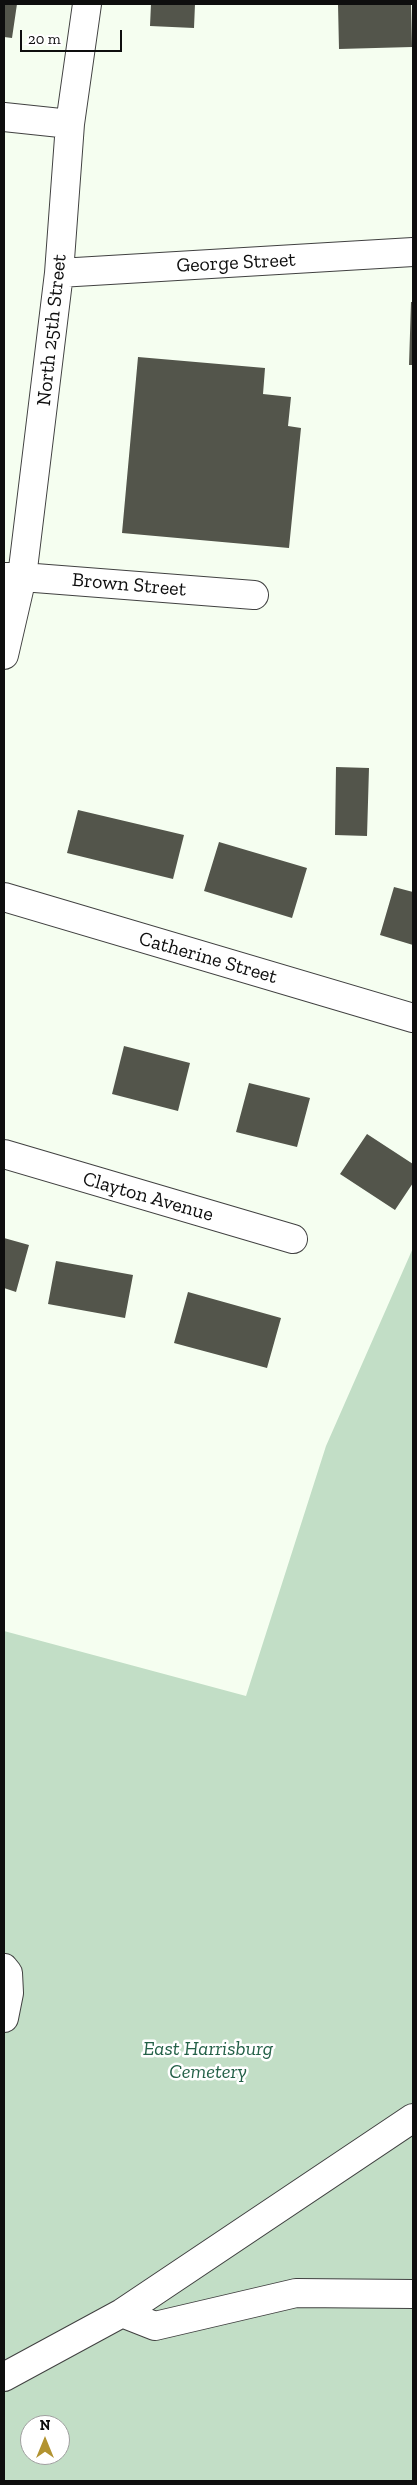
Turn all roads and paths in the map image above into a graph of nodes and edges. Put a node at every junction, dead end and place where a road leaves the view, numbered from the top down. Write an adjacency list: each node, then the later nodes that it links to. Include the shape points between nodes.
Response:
1 (86, 4): 3 (street, North 25th Street)
2 (4, 117): 3 (street)
3 (70, 124): 5 (street, North 25th Street)
4 (413, 252): 5 (street, George Street)
5 (59, 273): 6 (street, North 25th Street)
6 (13, 577): 7 (street, Brown Street); 8 (street, North 25th Street)
7 (254, 596)
8 (4, 655)
9 (4, 897): 10 (street, Catherine Street)
10 (413, 1018)
11 (4, 1154): 12 (street, Clayton Avenue)
12 (293, 1239)
13 (4, 1968): 14 (street, via 8,1973)
14 (4, 2018)
15 (413, 2118): 17 (street)
16 (413, 2294): 17 (street, via 296,2293 156,2326)
17 (122, 2313): 18 (street)
18 (4, 2377)

